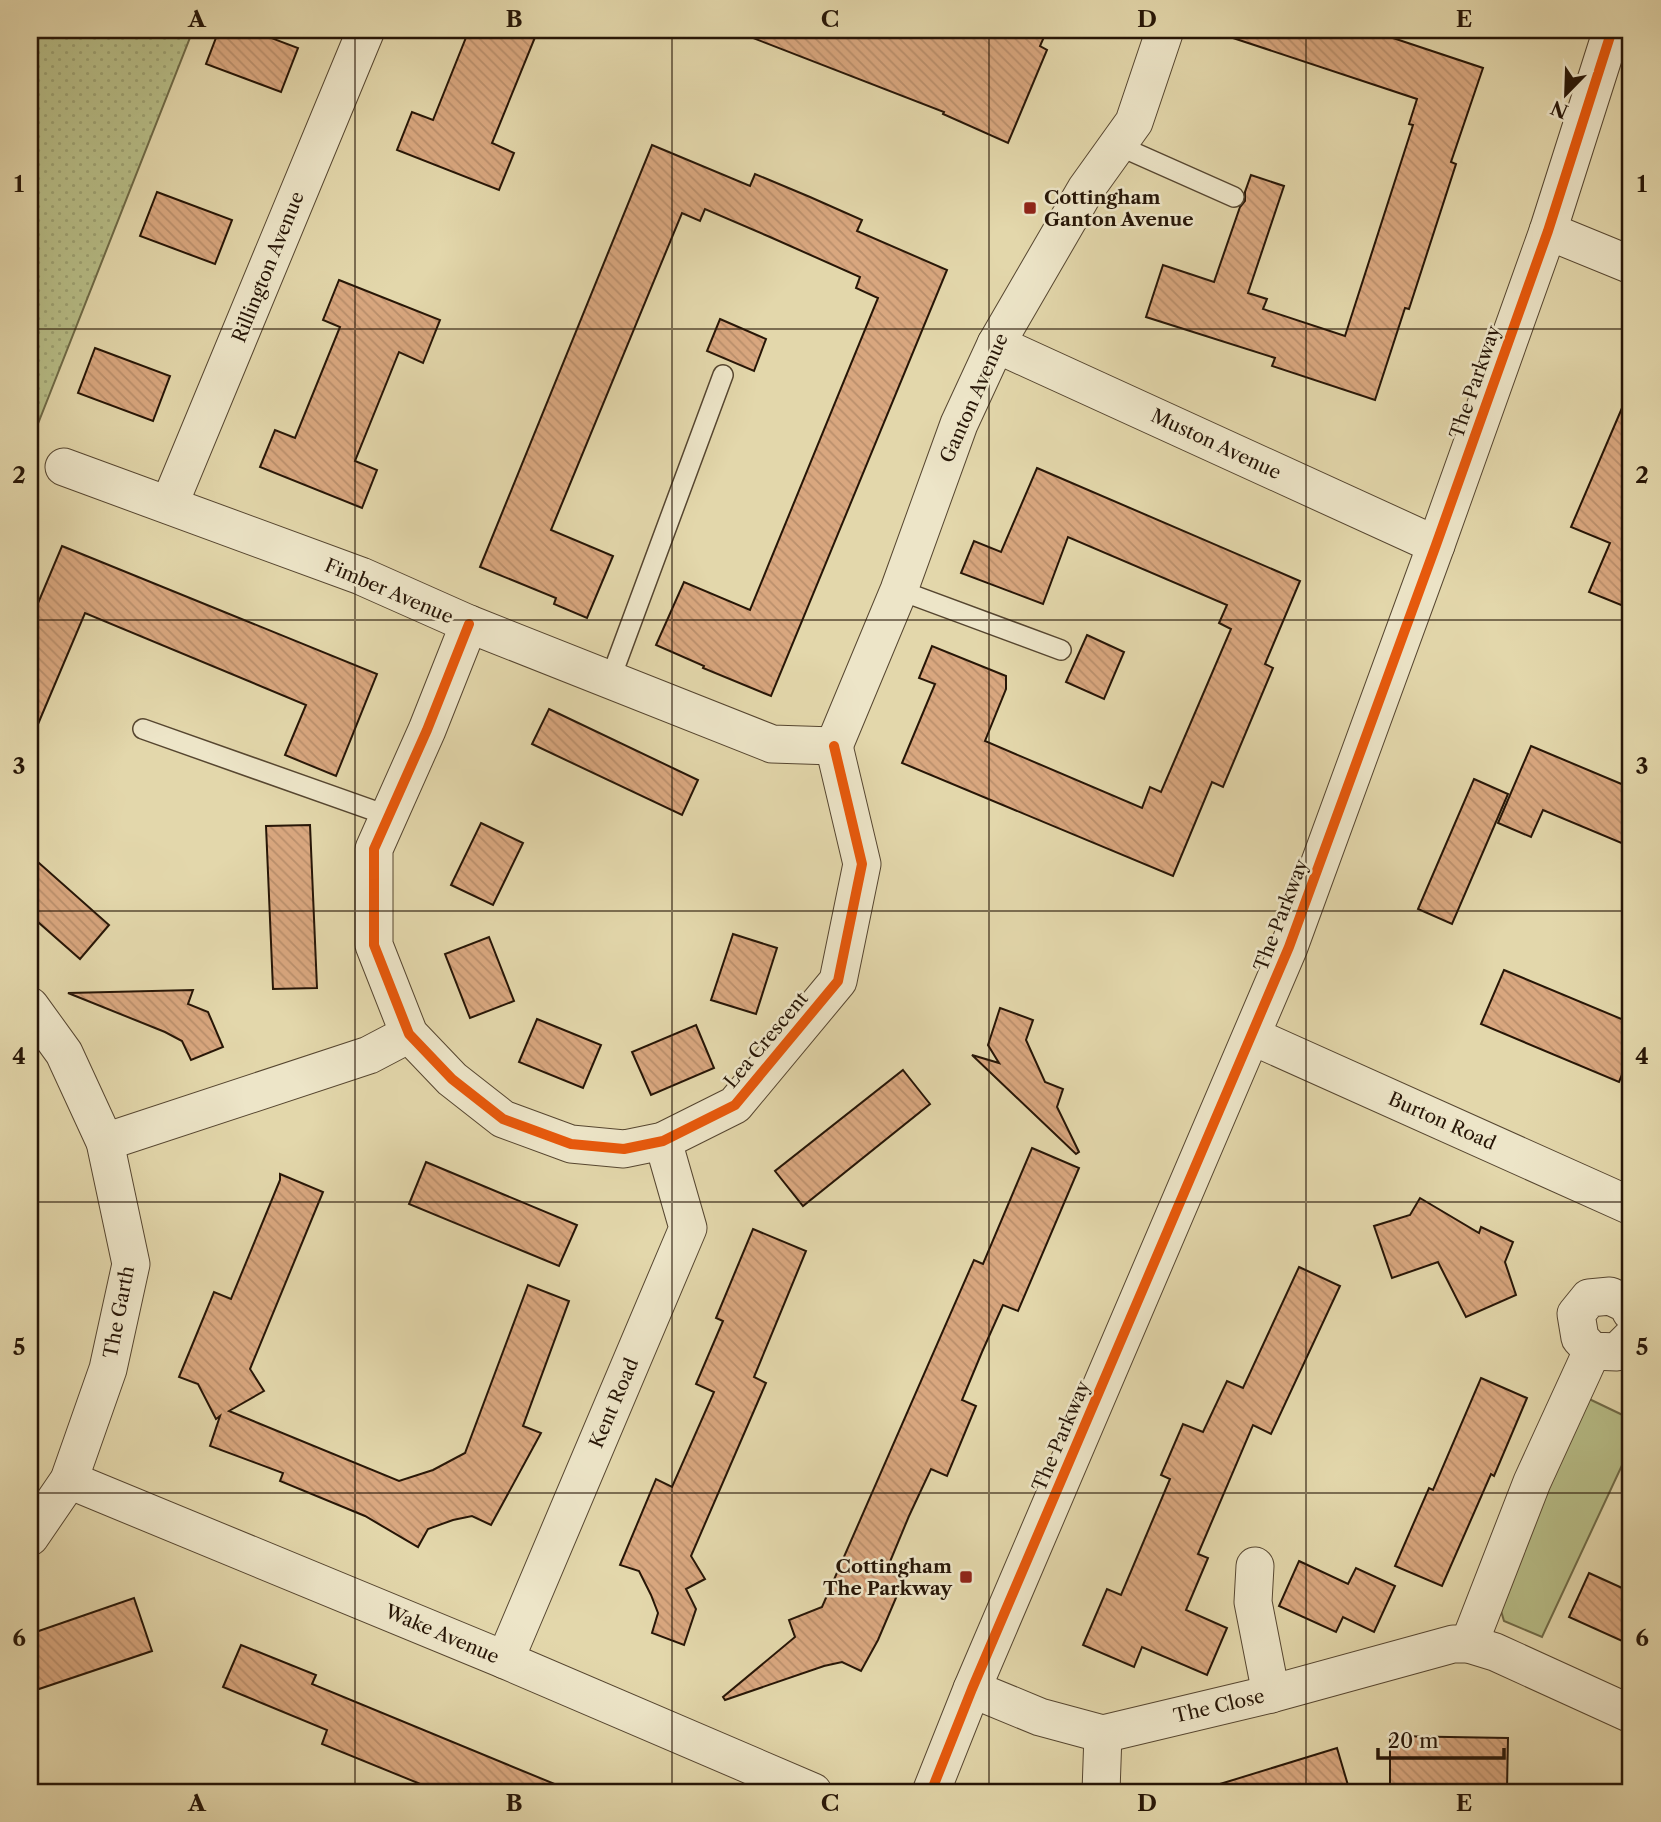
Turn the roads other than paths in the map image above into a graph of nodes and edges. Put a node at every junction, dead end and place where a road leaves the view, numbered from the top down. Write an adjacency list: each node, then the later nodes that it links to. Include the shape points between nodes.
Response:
1 (366, 30): 11 (street, Rillington Avenue)
2 (1612, 30): 6 (street, The Parkway)
3 (1159, 32): 4 (street, Ganton Avenue, via 1134,122)
4 (1117, 145): 5 (lane); 8 (street, Ganton Avenue, via 1086,189)
5 (1234, 197)
6 (1548, 231): 7 (street); 12 (street, The Parkway)
7 (1631, 265)
8 (996, 344): 12 (street, Muston Avenue); 13 (street, Ganton Avenue, via 959,425)
9 (723, 375): 16 (lane)
10 (64, 467): 11 (street, Fimber Avenue)
11 (169, 505): 14 (street, Fimber Avenue, via 361,576)
12 (1436, 545): 22 (street, The Parkway)
13 (898, 590): 15 (lane); 18 (street, Ganton Avenue)
14 (469, 624): 16 (street, Fimber Avenue); 19 (street, Lea Crescent)
15 (1061, 650)
16 (610, 680): 18 (street, Fimber Avenue, via 772,744)
17 (143, 729): 19 (lane)
18 (834, 746): 23 (street, Lea Crescent, via 862,864 838,981 735,1105)
19 (389, 816): 21 (street, Lea Crescent, via 374,849 374,945)
20 (30, 1006): 24 (street, The Garth, via 64,1053)
21 (409, 1034): 23 (street, Lea Crescent, via 452,1079 503,1119 570,1144 624,1149); 24 (street, via 369,1055)
22 (1252, 1036): 25 (street, Burton Road); 34 (street, The Parkway)
23 (663, 1141): 33 (street, Kent Road, via 688,1228)
24 (105, 1142): 29 (street, The Garth, via 131,1264 108,1369)
25 (1631, 1206)
26 (1631, 1312): 28 (street, via 1627,1304 1610,1296 1589,1298 1576,1314 1580,1338)
27 (1631, 1338): 28 (street, via 1617,1352)
28 (1592, 1351): 32 (street, via 1532,1482)
29 (69, 1480): 30 (street, The Garth); 33 (street, Wake Avenue)
30 (30, 1538)
31 (1255, 1566): 35 (street, via 1253,1602)
32 (1469, 1644): 35 (street, The Close, via 1453,1644); 36 (street, The Close)
33 (505, 1660): 38 (street, Wake Avenue)
34 (972, 1689): 37 (street, The Close, via 1040,1717); 39 (street, The Parkway)
35 (1271, 1694): 37 (street, The Close)
36 (1631, 1714)
37 (1103, 1734): 40 (street)
38 (813, 1792)
39 (931, 1792)
40 (1101, 1792)

